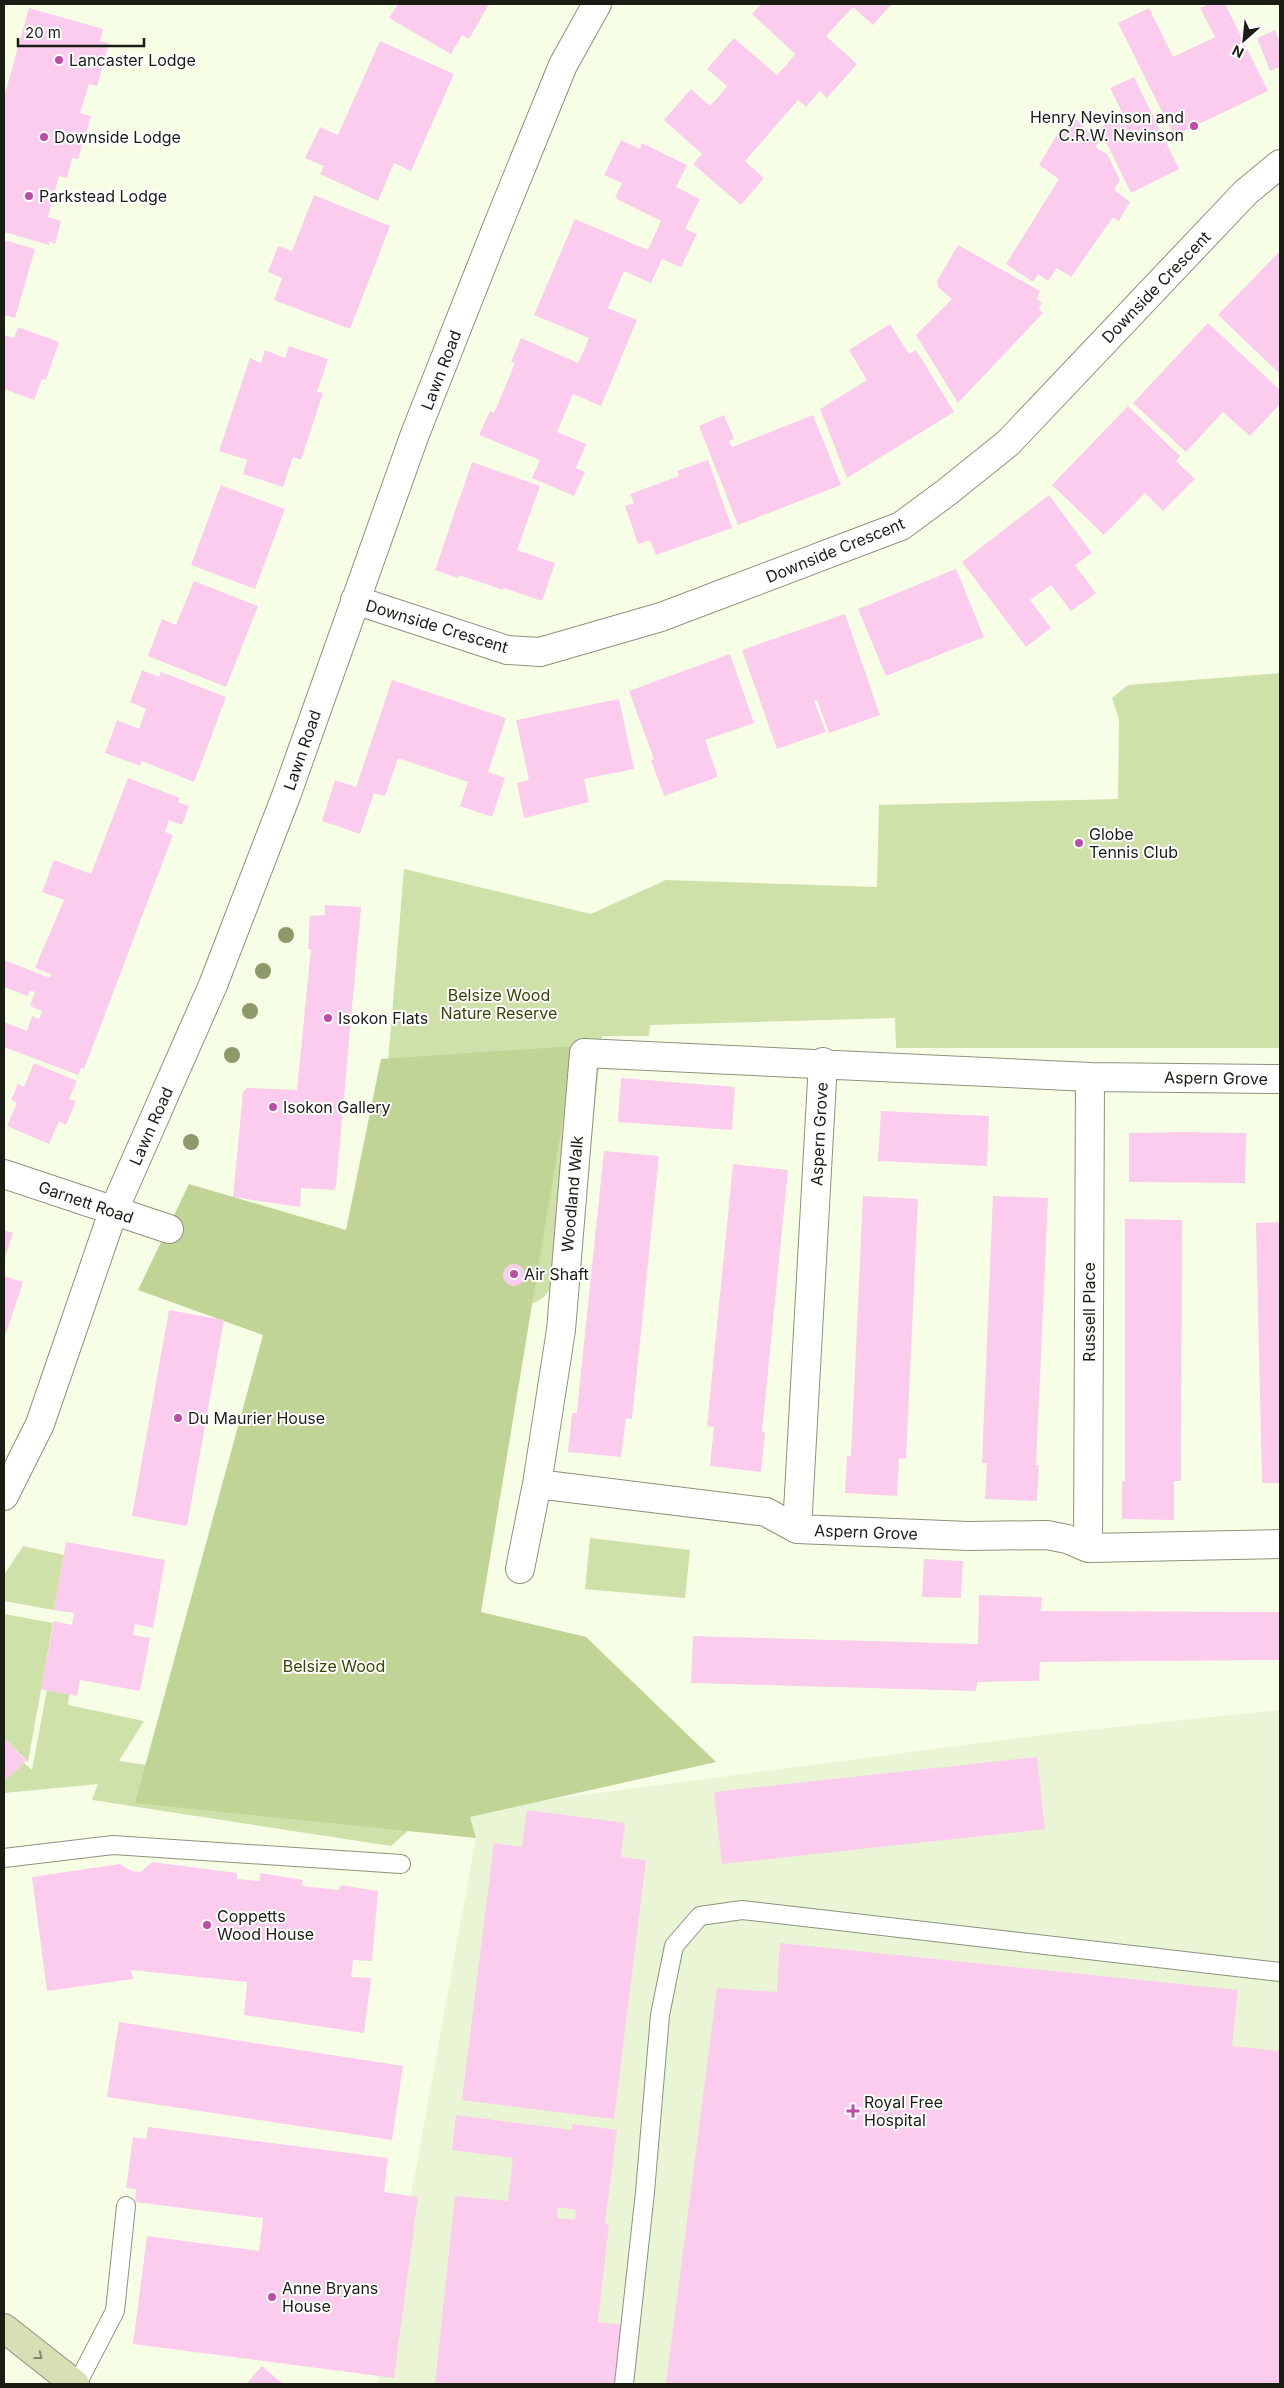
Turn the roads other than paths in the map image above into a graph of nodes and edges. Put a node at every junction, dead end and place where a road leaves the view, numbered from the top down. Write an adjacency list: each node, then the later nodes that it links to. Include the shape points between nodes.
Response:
1 (597, 4): 3 (street, Lawn Road, via 563,65 416,434)
2 (1280, 164): 3 (street, Downside Crescent, via 1246,192 1008,443 902,526 661,618 540,652 499,647)
3 (355, 600): 9 (street, Lawn Road, via 286,796 213,985)
4 (584, 1053): 5 (street, Aspern Grove); 11 (street, Woodland Walk, via 561,1330)
5 (822, 1062): 6 (street, Aspern Grove); 13 (street, Aspern Grove)
6 (1090, 1077): 7 (street, Aspern Grove); 15 (street, Russell Place)
7 (1280, 1079)
8 (4, 1174): 9 (street, Garnett Road)
9 (113, 1212): 10 (street, Garnett Road); 12 (street, Lawn Road, via 40,1424)
10 (169, 1229)
11 (537, 1484): 13 (street, via 766,1512); 16 (street, Woodland Walk)
12 (4, 1496)
13 (797, 1529): 15 (street, Aspern Grove, via 969,1536 1047,1535)
14 (1280, 1544): 15 (street, Aspern Grove)
15 (1088, 1548)
16 (520, 1569)
17 (4, 1858): 18 (lane, via 113,1845)
18 (401, 1864)
19 (1280, 1972): 23 (lane, via 742,1910 700,1916 674,1946 660,2015)
20 (126, 2206): 22 (lane, via 115,2311)
21 (4, 2328): 22 (main road, one-way to 22)
22 (76, 2384)
23 (624, 2384)

